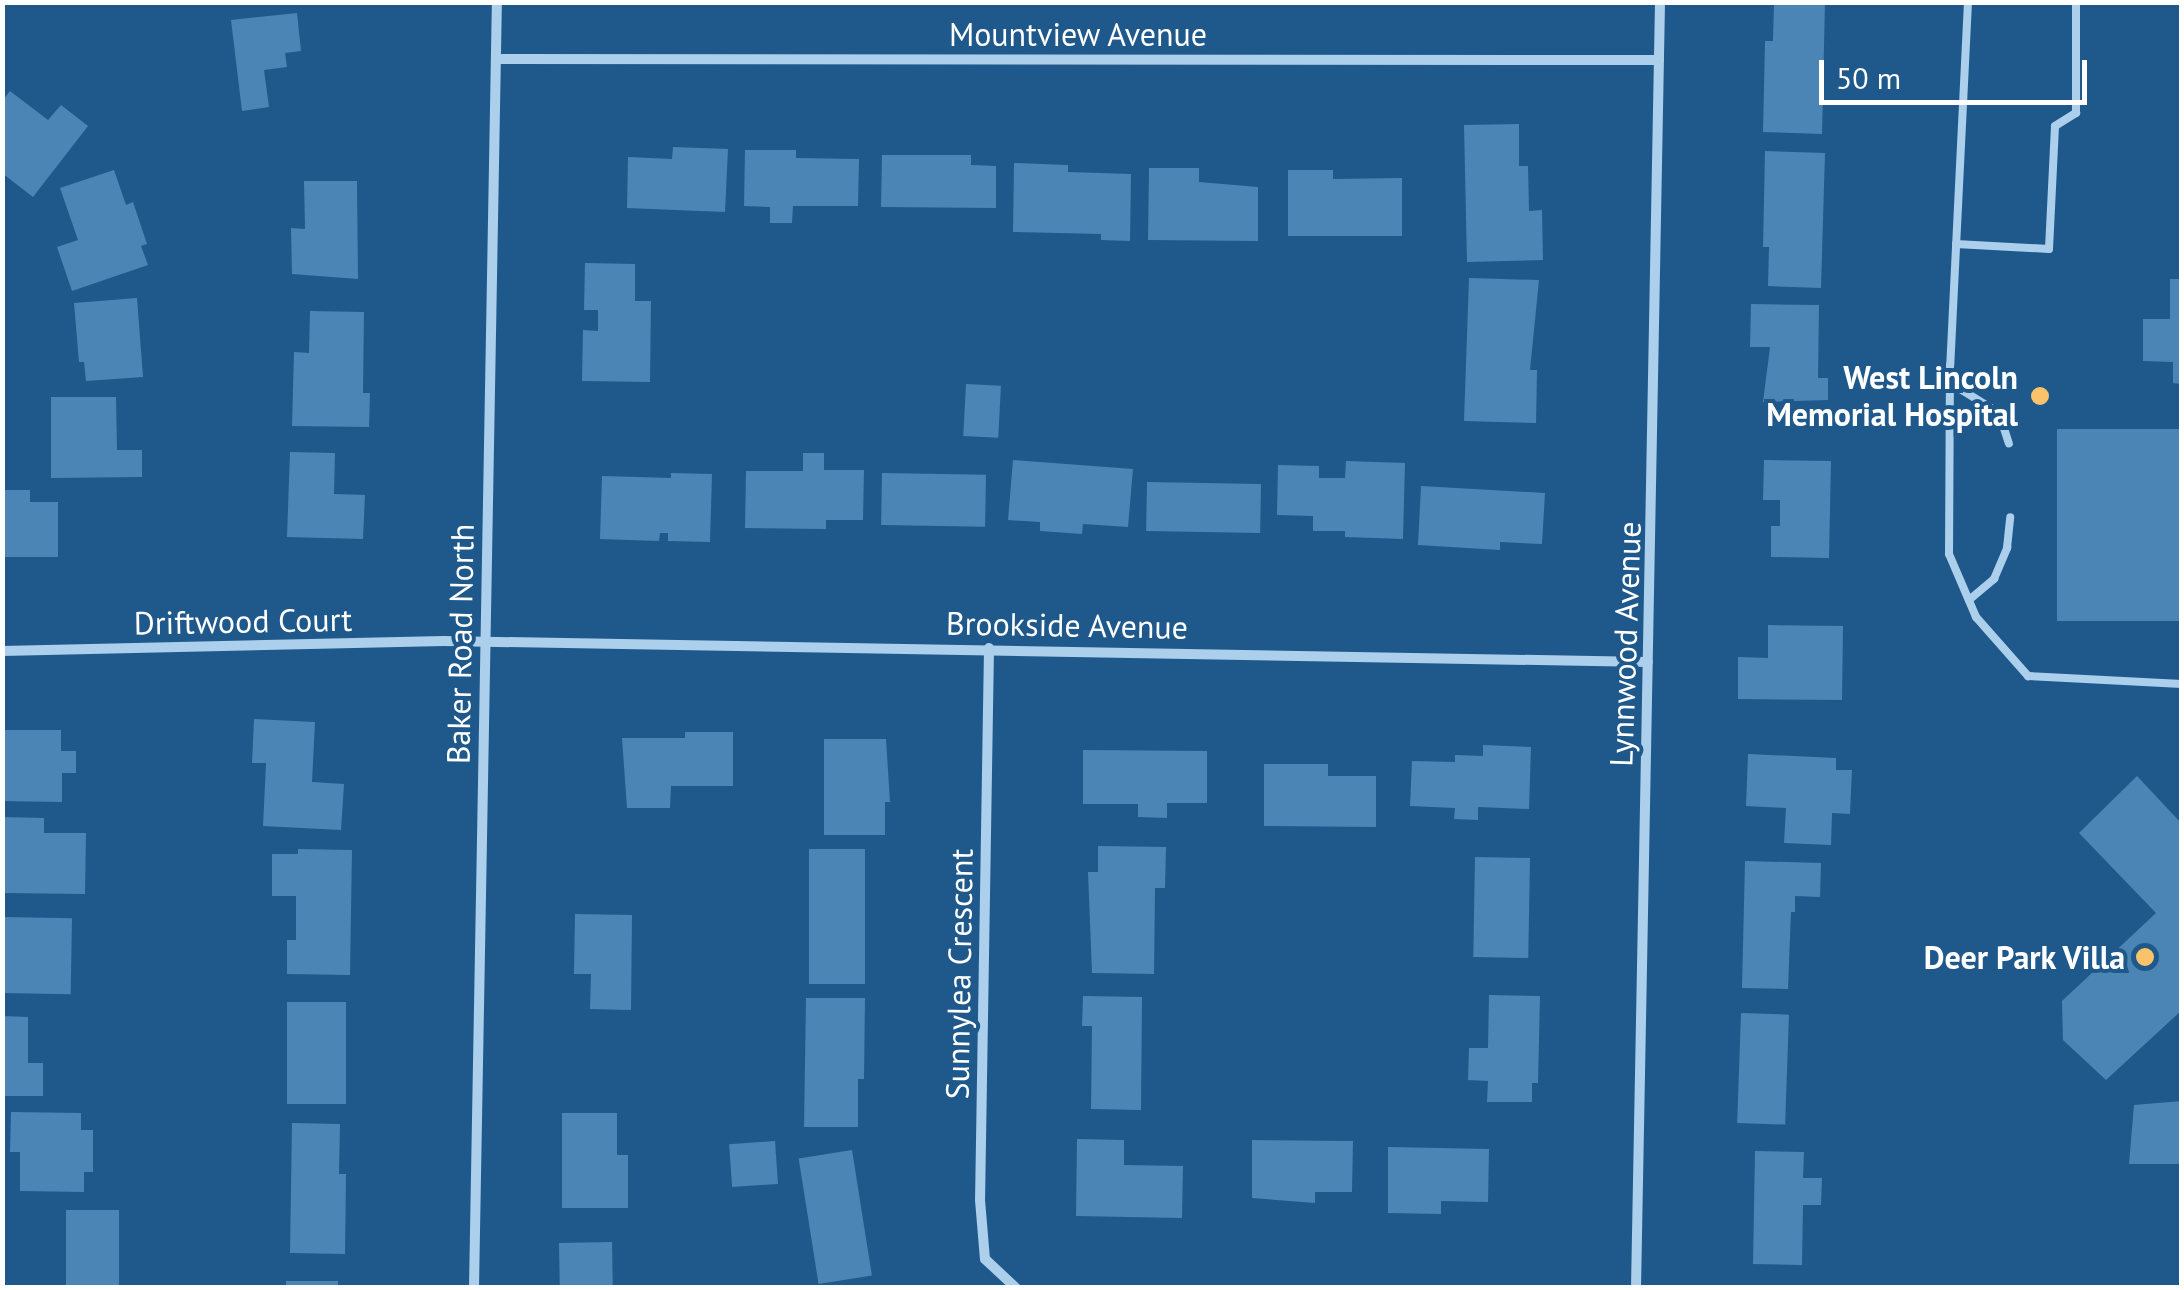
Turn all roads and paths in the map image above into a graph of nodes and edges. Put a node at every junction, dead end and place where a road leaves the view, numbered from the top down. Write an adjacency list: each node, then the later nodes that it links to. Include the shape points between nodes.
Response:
1 (497, 2): 5 (street, Baker Road North)
2 (1660, 2): 6 (street, Lynnwood Avenue)
3 (1968, 2): 7 (lane)
4 (2076, 2): 7 (lane, via 2076,113 2055,126 2049,249)
5 (498, 59): 6 (street, Mountview Avenue); 12 (street, Baker Road North)
6 (1659, 60): 15 (street, Lynnwood Avenue)
7 (1956, 244): 8 (lane)
8 (1949, 382): 9 (lane, via 1999,413); 11 (lane, via 1949,554)
9 (2009, 443)
10 (2010, 518): 11 (lane, via 1994,579)
11 (1969, 600): 16 (lane, via 2028,676)
12 (484, 644): 13 (street, Brookside Avenue); 14 (street, Driftwood Court); 17 (street, Baker Road North)
13 (989, 648): 15 (street, Brookside Avenue); 18 (street, Sunnylea Crescent, via 980,1200 985,1259)
14 (2, 651)
15 (1648, 662): 19 (street, Lynnwood Avenue)
16 (2182, 684)
17 (474, 1288)
18 (1016, 1288)
19 (1636, 1288)

